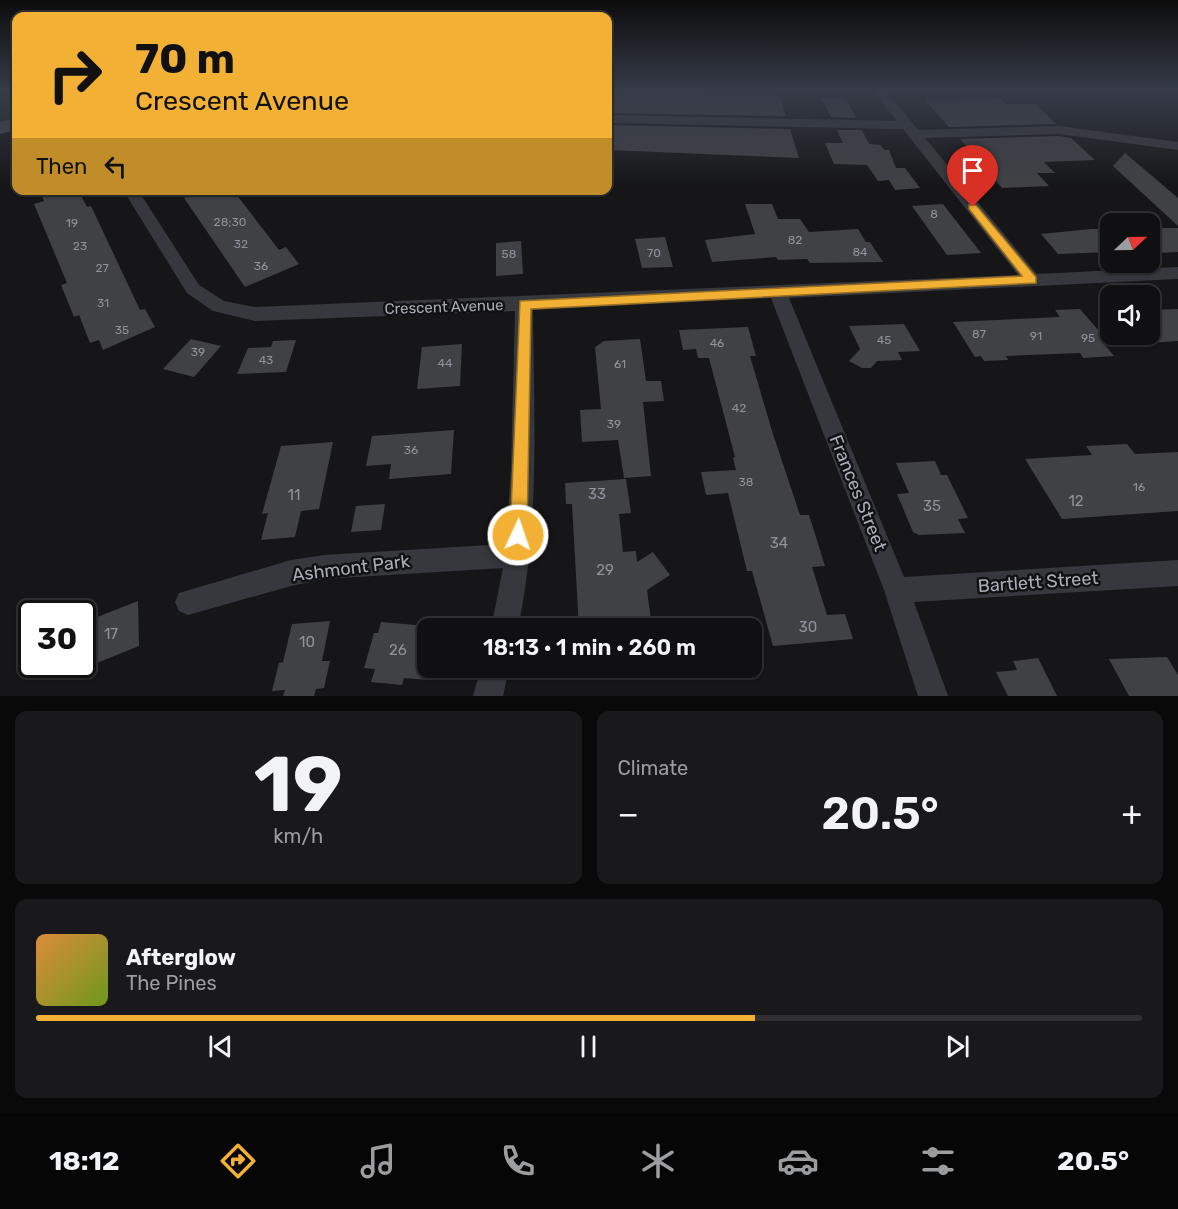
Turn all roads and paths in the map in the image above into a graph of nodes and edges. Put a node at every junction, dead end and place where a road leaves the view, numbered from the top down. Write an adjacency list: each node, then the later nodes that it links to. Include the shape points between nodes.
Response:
1 (683, 121): 3 (street)
2 (904, 121): 3 (street)
3 (910, 129): 4 (street, via 1059,130); 7 (street)
4 (1178, 146)
5 (133, 195): 9 (street, Crescent Avenue, via 193,289 230,309 269,314)
6 (1178, 273): 7 (street, Crescent Avenue)
7 (1032, 280): 8 (street, Crescent Avenue)
8 (778, 293): 9 (street, Crescent Avenue); 12 (street, Frances Street)
9 (524, 304): 10 (street)
10 (517, 555): 13 (street, Ashmont Park, via 324,567); 14 (street)
11 (1178, 573): 12 (street, Bartlett Street)
12 (897, 590): 17 (street, Frances Street)
13 (188, 602)
14 (507, 618)
15 (492, 678): 16 (street)
16 (488, 696)
17 (933, 696)

